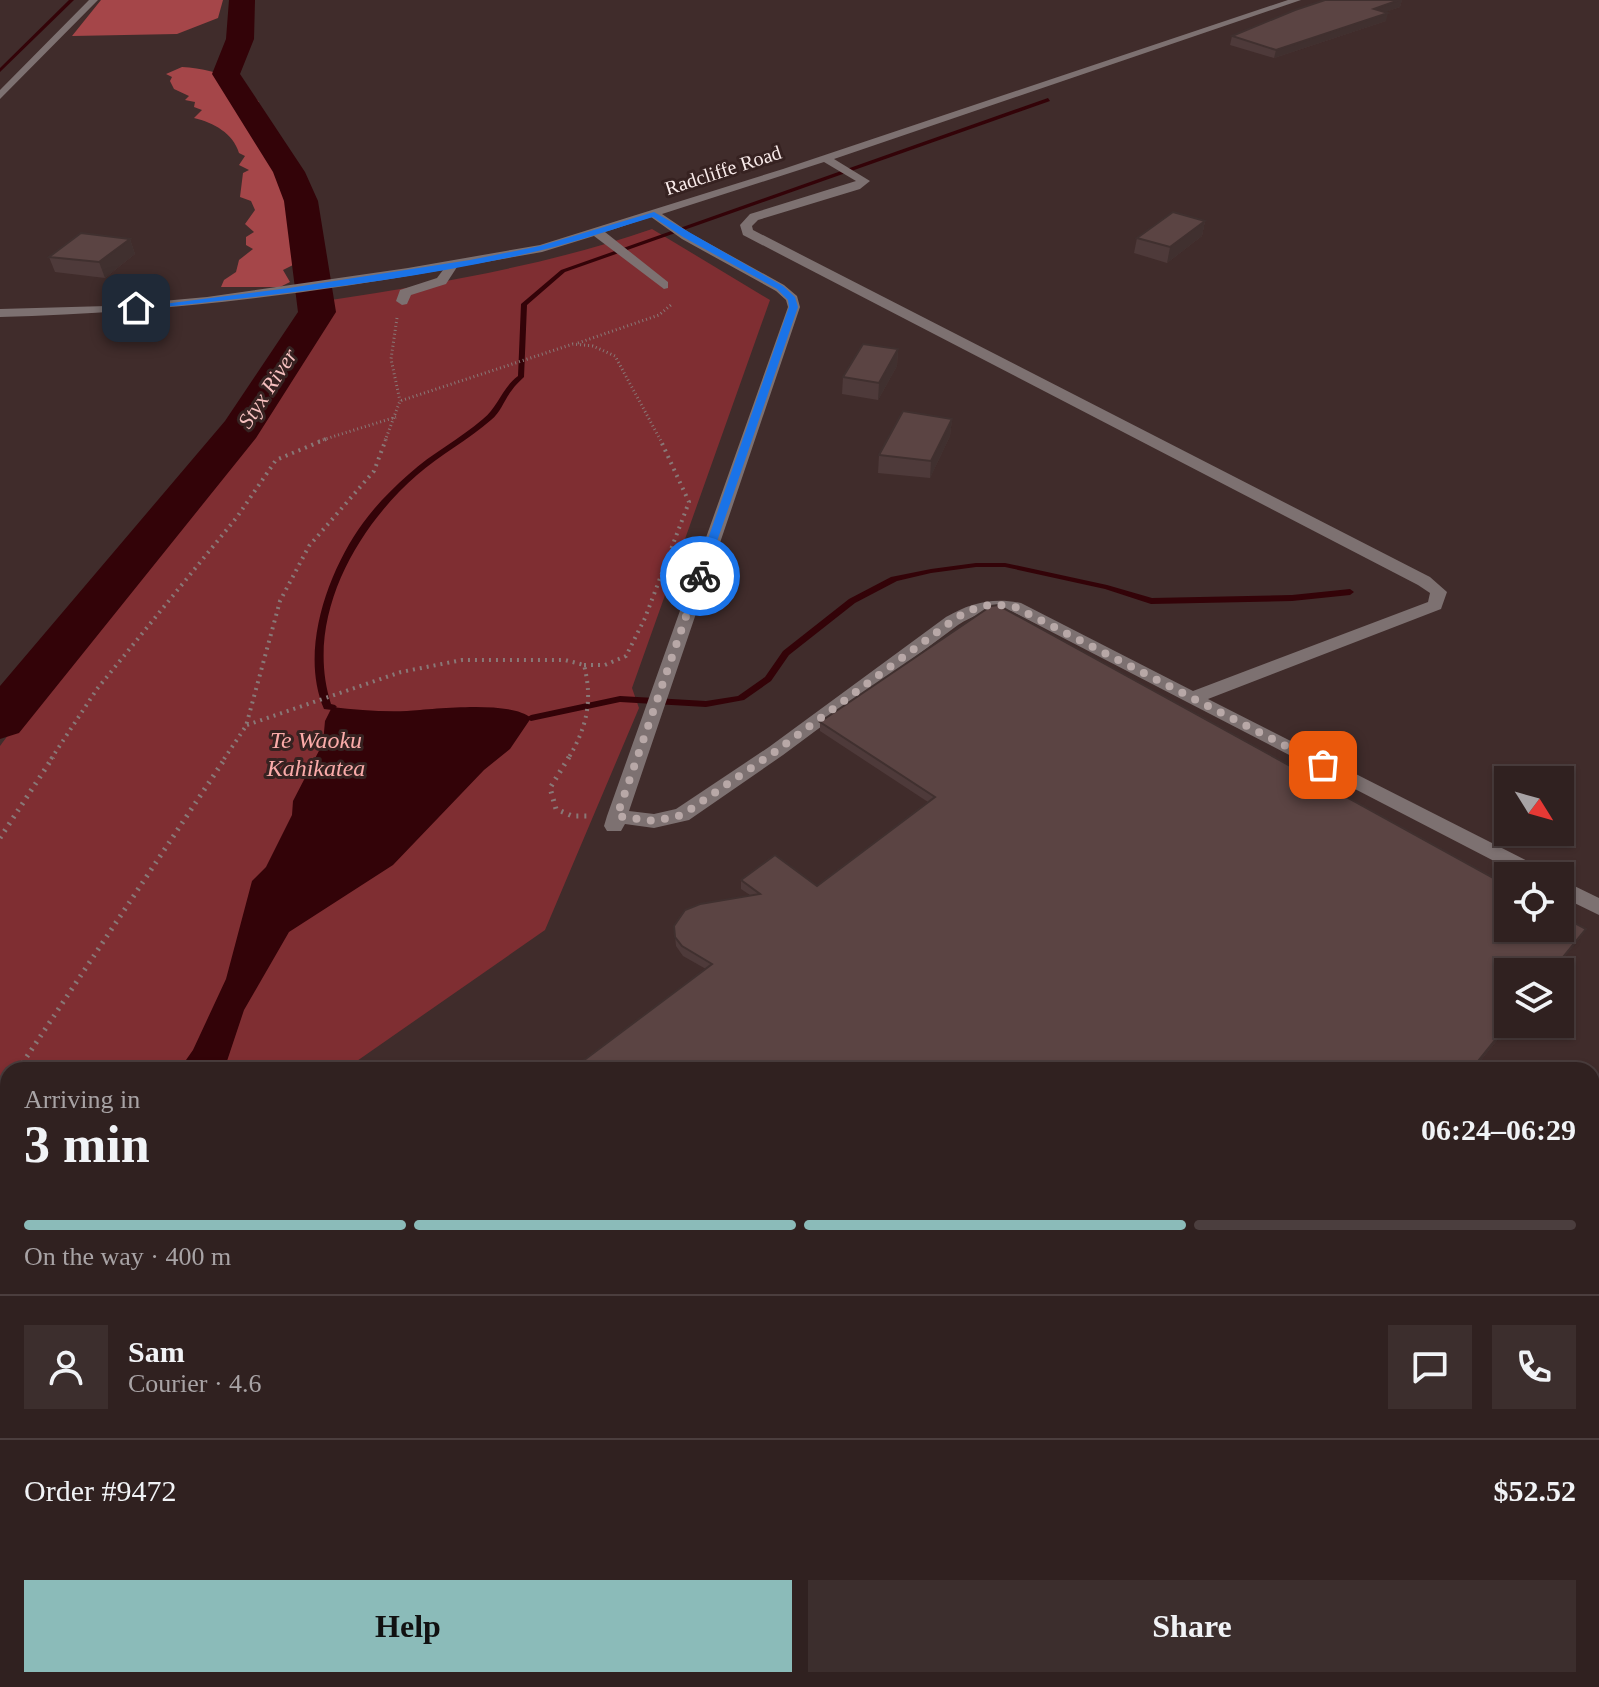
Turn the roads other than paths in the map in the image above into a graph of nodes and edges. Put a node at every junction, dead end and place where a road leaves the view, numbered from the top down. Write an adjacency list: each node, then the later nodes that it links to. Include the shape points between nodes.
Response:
1 (94, 0): 3 (street)
2 (1297, 0): 4 (street, Radcliffe Road)
3 (0, 96)
4 (824, 158): 5 (street, Radcliffe Road); 11 (street, via 864,181 760,215 745,228 1439,592 1435,605)
5 (654, 214): 6 (street, Radcliffe Road); 11 (street, via 780,288 792,299 793,312 615,822 682,815 952,621 993,603 1015,607)
6 (597, 232): 7 (street, Radcliffe Road); 8 (street)
7 (451, 266): 9 (street, via 442,281 405,293); 10 (street, Radcliffe Road, via 165,306)
8 (664, 285)
9 (402, 301)
10 (0, 313)
11 (1195, 697): 12 (street)
12 (1513, 862)
13 (1574, 894): 14 (street)
14 (1599, 907)

